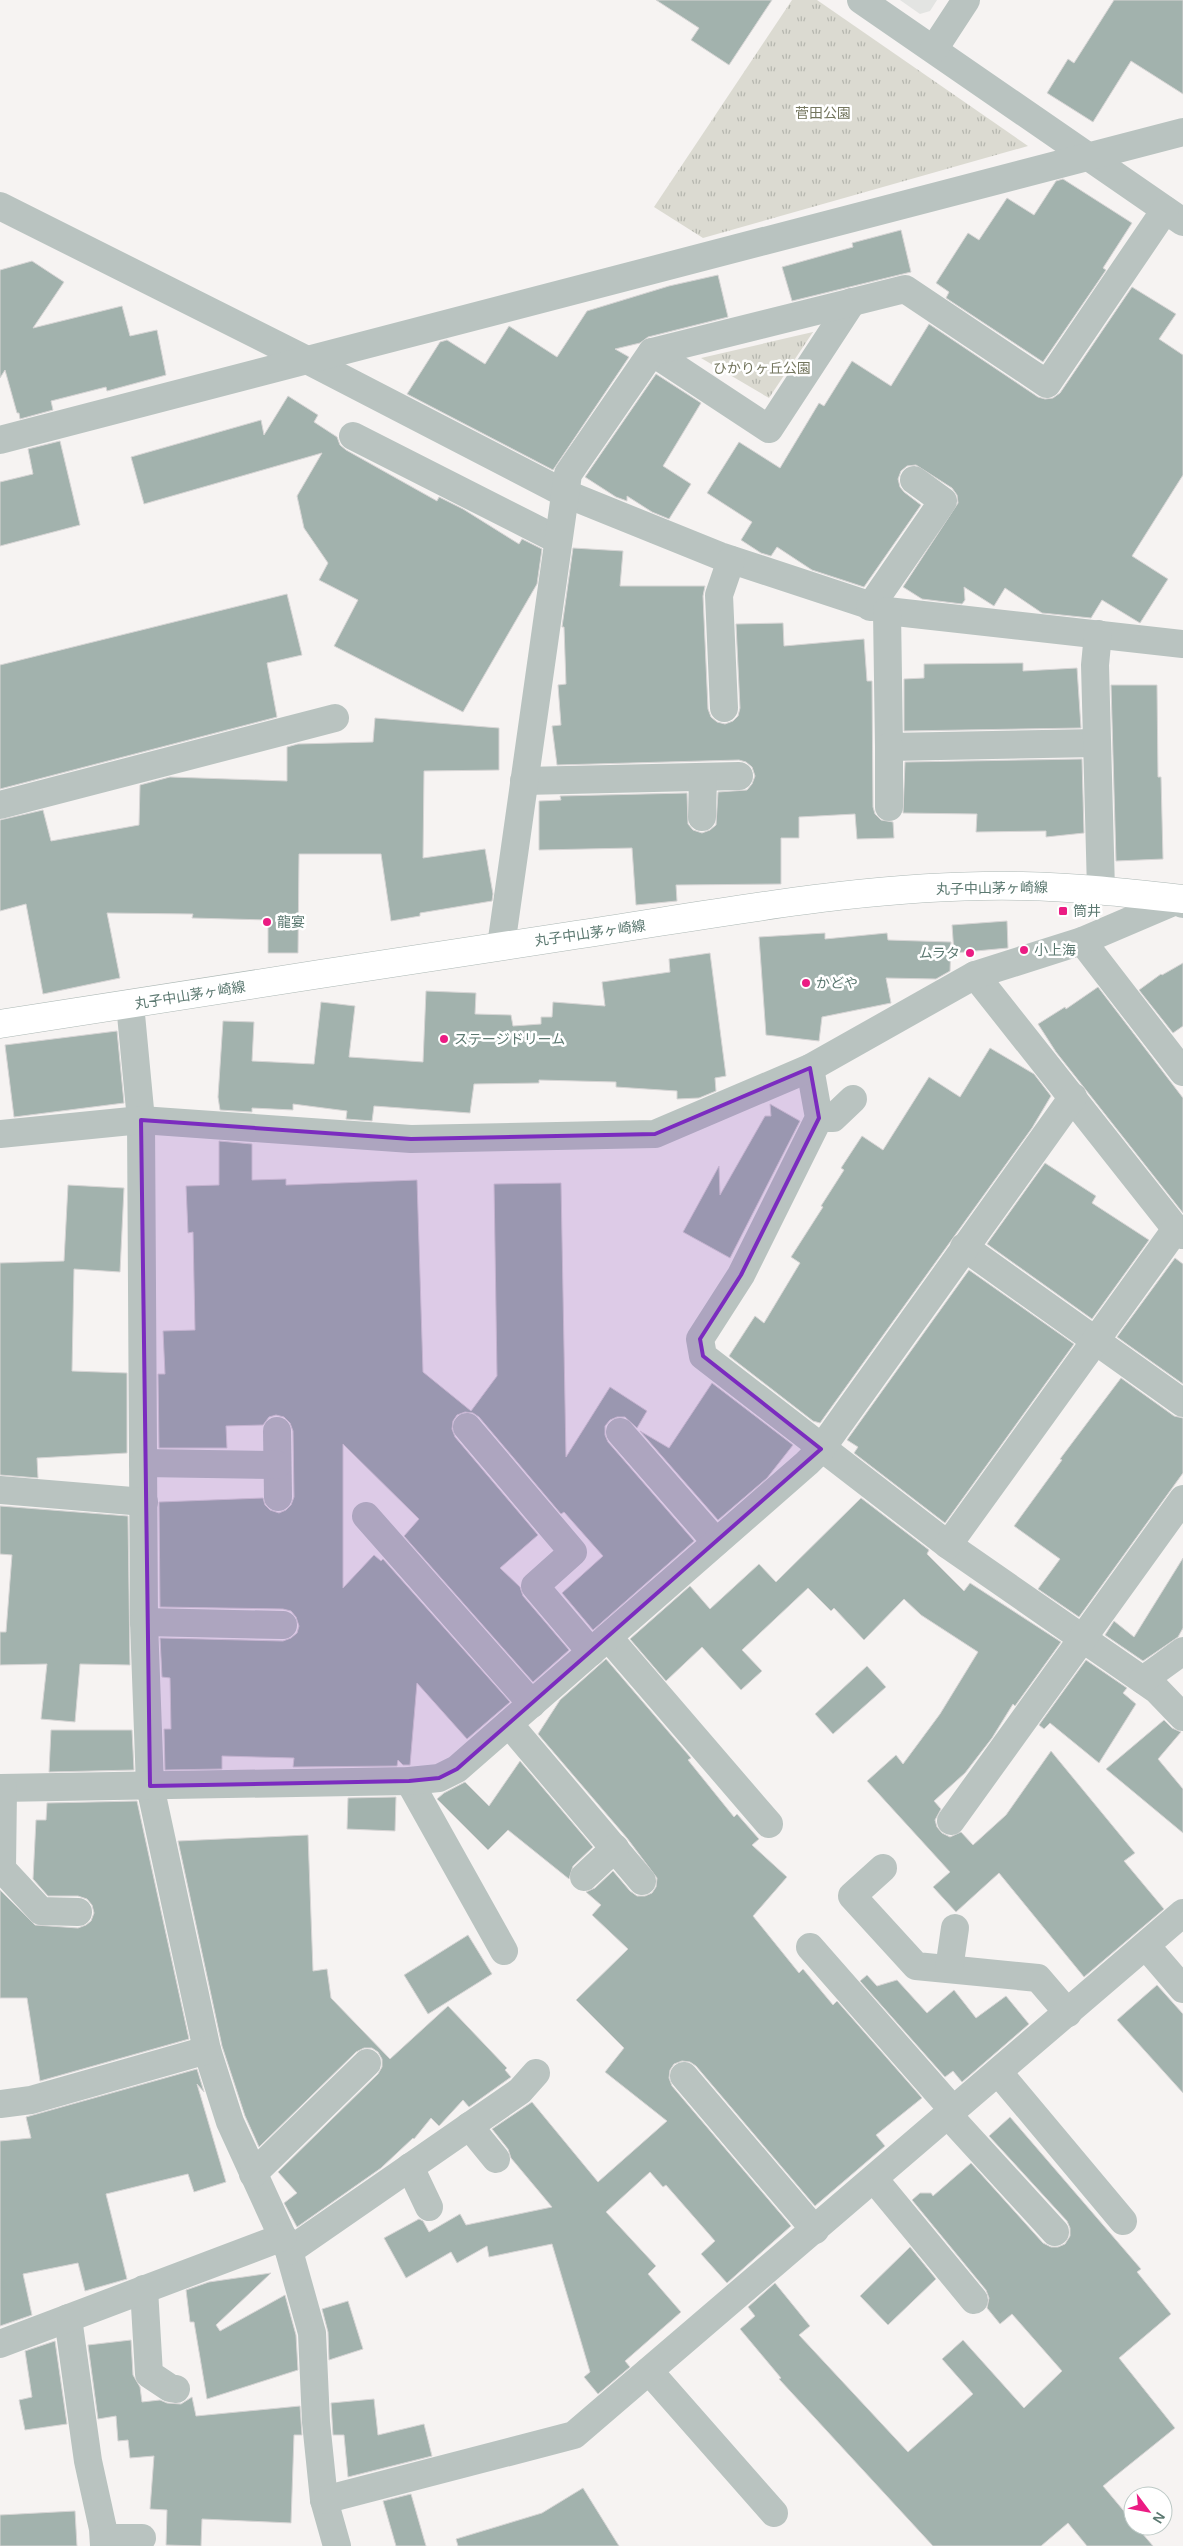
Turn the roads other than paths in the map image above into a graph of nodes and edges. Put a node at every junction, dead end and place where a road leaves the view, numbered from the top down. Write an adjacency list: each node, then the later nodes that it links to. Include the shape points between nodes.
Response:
1 (861, 0): 3 (street)
2 (966, 0): 3 (street)
3 (934, 48): 5 (street)
4 (1183, 132): 5 (street)
5 (1085, 156): 7 (street); 10 (street)
6 (0, 206): 10 (street)
7 (1174, 216): 8 (street, via 1046,384 905,289)
8 (852, 302): 9 (street); 9 (street, via 769,429)
9 (652, 352): 14 (street, via 568,474)
10 (307, 360): 12 (street); 14 (street)
11 (353, 436): 14 (street)
12 (0, 440)
13 (914, 480): 16 (street, via 944,501)
14 (561, 515): 15 (street, via 593,506); 25 (street)
15 (730, 564): 16 (street); 19 (street, via 719,595)
16 (883, 620): 18 (street); 22 (street)
17 (1183, 644): 18 (street)
18 (1097, 648): 21 (street)
19 (724, 708)
20 (335, 718): 26 (street)
21 (1097, 742): 22 (street); 29 (street)
22 (889, 747): 27 (street)
23 (738, 776): 24 (street)
24 (703, 777): 25 (street); 28 (street)
25 (524, 781): 32 (street)
26 (0, 805)
27 (889, 806)
28 (702, 817)
29 (1101, 890): 30 (main road, 丸子中山茅ヶ崎線); 32 (main road, 丸子中山茅ヶ崎線, via 941,888 849,896)
30 (1182, 901): 31 (street)
31 (1082, 941): 33 (street); 37 (street)
32 (501, 946): 34 (main road, 丸子中山茅ヶ崎線)
33 (975, 975): 36 (street); 38 (street)
34 (130, 1004): 35 (main road, 丸子中山茅ヶ崎線); 41 (street)
35 (1, 1018)
36 (810, 1068): 40 (street); 41 (street, via 655,1134 411,1139)
37 (1183, 1072)
38 (1073, 1097): 43 (street); 44 (street)
39 (853, 1099): 40 (street, via 833,1118)
40 (819, 1118): 50 (street, via 741,1275 700,1339 703,1356)
41 (141, 1120): 42 (street); 51 (street)
42 (0, 1134)
43 (1180, 1232): 45 (street)
44 (964, 1246): 45 (street); 50 (street)
45 (1096, 1341): 46 (street); 59 (street)
46 (1183, 1403)
47 (467, 1427): 63 (street, via 573,1552 535,1586)
48 (277, 1431): 52 (street)
49 (620, 1432): 58 (street)
50 (821, 1449): 58 (street); 59 (street)
51 (143, 1463): 52 (street); 56 (street)
52 (277, 1465): 54 (street)
53 (0, 1490): 56 (street)
54 (278, 1497)
55 (1183, 1499): 62 (street)
56 (144, 1502): 60 (street)
57 (366, 1516): 66 (street)
58 (716, 1542): 63 (street)
59 (948, 1545): 62 (street)
60 (144, 1622): 61 (street); 70 (street)
61 (282, 1625)
62 (1083, 1637): 65 (street); 72 (street)
63 (600, 1644): 66 (street); 73 (street)
64 (1183, 1651): 65 (street)
65 (1144, 1680): 67 (street)
66 (532, 1704): 68 (street)
67 (1183, 1717)
68 (508, 1724): 69 (street, via 457,1769 439,1778); 74 (street)
69 (409, 1781): 70 (street); 83 (street)
70 (150, 1786): 71 (street); 87 (street)
71 (1, 1788): 78 (street, via 2,1868 41,1911)
72 (952, 1821)
73 (769, 1824)
74 (615, 1848): 76 (street); 77 (street)
75 (883, 1868): 84 (street, via 852,1896 916,1966)
76 (584, 1877)
77 (642, 1881)
78 (78, 1912)
79 (1183, 1913): 81 (street)
80 (955, 1928): 84 (street)
81 (1146, 1946): 85 (street); 86 (street)
82 (810, 1947): 93 (street)
83 (504, 1951)
84 (949, 1969): 86 (street, via 1038,1978)
85 (1183, 1989)
86 (1068, 2013): 90 (street)
87 (207, 2050): 92 (street, via 31,2100); 97 (street, via 230,2122)
88 (367, 2063): 97 (street)
89 (536, 2073): 94 (street, via 520,2091)
90 (999, 2073): 93 (street); 100 (street)
91 (684, 2076): 101 (street)
92 (0, 2104)
93 (951, 2114): 98 (street); 102 (street)
94 (469, 2126): 95 (street); 96 (street)
95 (496, 2159)
96 (410, 2167): 99 (street); 103 (street)
97 (252, 2174): 103 (street)
98 (874, 2179): 101 (street); 105 (street)
99 (429, 2207)
100 (1123, 2221)
101 (815, 2230): 108 (street)
102 (1055, 2232)
103 (286, 2244): 104 (street); 110 (street, via 312,2333)
104 (144, 2289): 106 (street); 109 (street, via 149,2374 170,2388)
105 (974, 2300)
106 (68, 2318): 107 (street); 113 (street, via 88,2461)
107 (0, 2344)
108 (649, 2371): 110 (street, via 574,2435); 111 (street)
109 (176, 2388)
110 (324, 2500): 114 (street)
111 (774, 2513)
112 (142, 2538): 113 (street)
113 (104, 2542)
114 (338, 2546)

